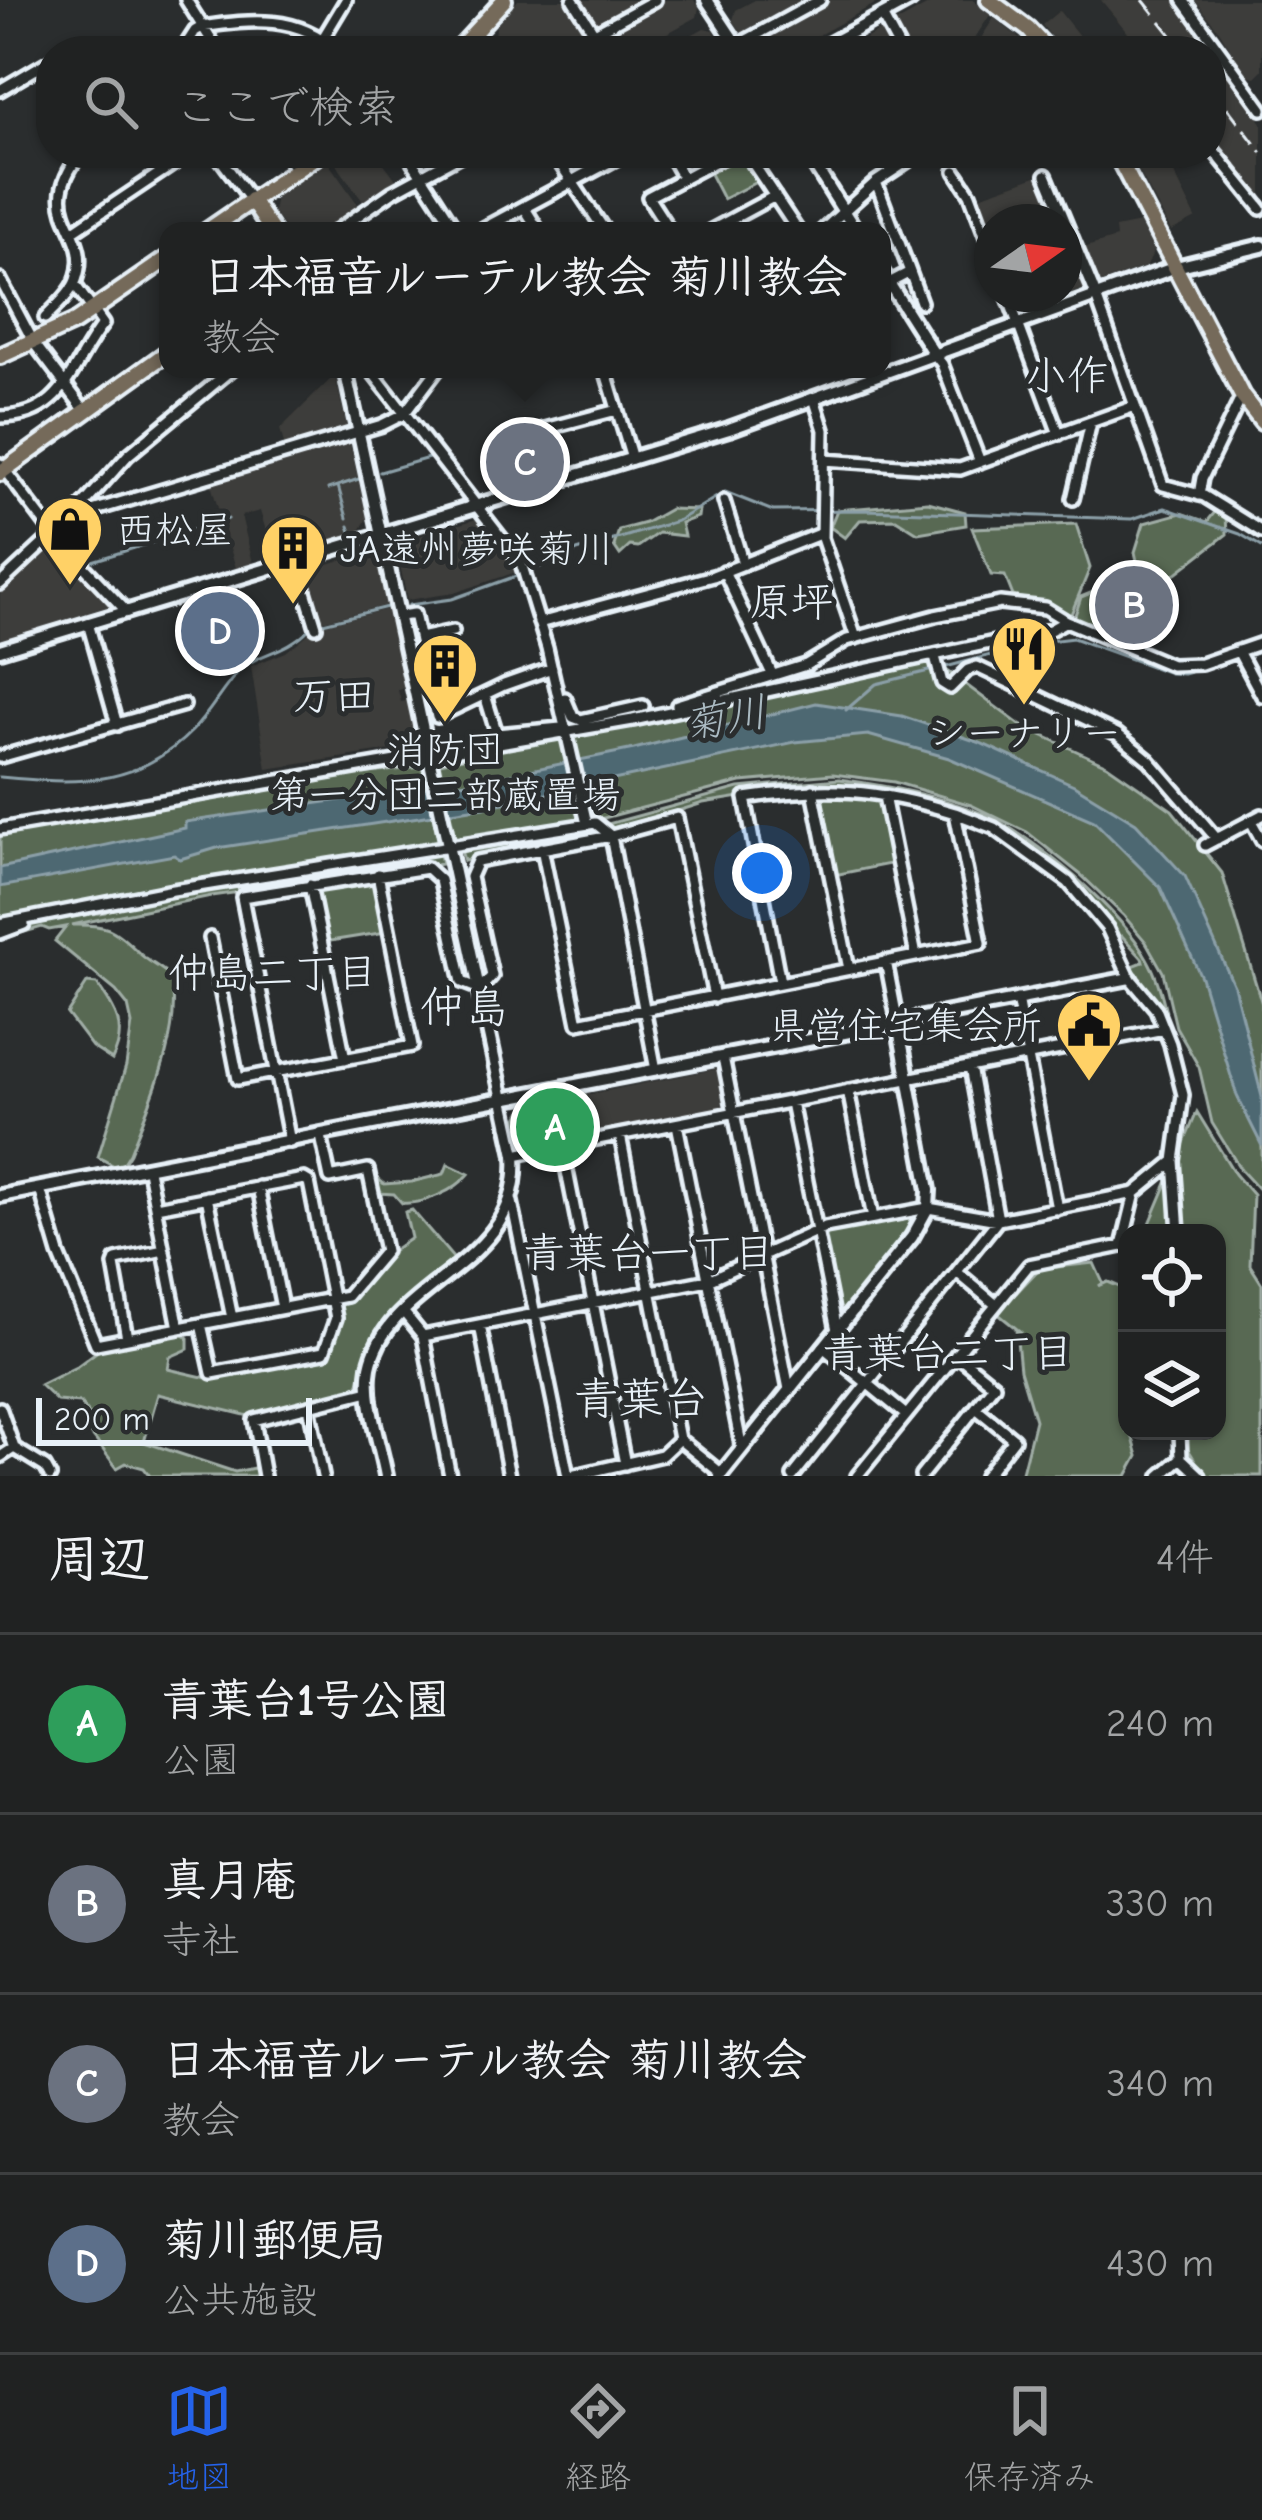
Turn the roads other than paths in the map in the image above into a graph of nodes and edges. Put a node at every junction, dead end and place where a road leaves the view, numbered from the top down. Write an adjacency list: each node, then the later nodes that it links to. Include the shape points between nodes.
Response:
1 (186, 0): 12 (street)
2 (346, 0): 18 (street)
3 (504, 0): 14 (main road)
4 (573, 0): 13 (street)
5 (655, 0): 13 (street)
6 (707, 0): 20 (street)
7 (820, 0): 21 (street)
8 (911, 0): 11 (street)
9 (989, 0): 23 (main road)
10 (1183, 0): 24 (street)
11 (888, 9): 22 (street)
12 (202, 27): 15 (street); 16 (street); 17 (street, via 279,21)
13 (594, 33): 19 (street)
14 (476, 34)
15 (192, 36)
16 (208, 36)
17 (318, 36)
18 (324, 36)
19 (589, 36)
20 (728, 36)
21 (758, 36)
22 (842, 36)
23 (1034, 36)
24 (1208, 36)
25 (1226, 61): 29 (street)
26 (36, 69): 28 (street)
27 (1262, 81): 29 (street)
28 (0, 90)
29 (1248, 92): 30 (street)
30 (1262, 109)
31 (1226, 165): 58 (street)
32 (71, 168): 71 (street, via 58,198)
33 (168, 168): 71 (street)
34 (227, 168): 54 (street)
35 (299, 168): 46 (main road)
36 (417, 168): 49 (street)
37 (437, 168): 49 (street)
38 (563, 168): 51 (street)
39 (599, 168): 51 (street)
40 (677, 168): 50 (street)
41 (702, 168): 50 (street)
42 (756, 168): 53 (street)
43 (817, 168): 57 (street)
44 (897, 168): 52 (street)
45 (1124, 168): 74 (main road)
46 (296, 170): 54 (main road)
47 (955, 170): 55 (street)
48 (1046, 175): 80 (street)
49 (422, 176): 61 (street); 62 (street)
50 (683, 178): 66 (street, via 648,197)
51 (573, 182): 56 (street); 65 (street)
52 (876, 182): 57 (street); 75 (street)
53 (775, 196): 67 (street); 68 (street)
54 (251, 200): 59 (main road); 60 (main road)
55 (974, 205)
56 (524, 207): 63 (street); 64 (street)
57 (843, 209): 69 (street); 70 (street)
58 (1262, 209)
59 (220, 222)
60 (266, 222)
61 (350, 222)
62 (452, 222)
63 (496, 222)
64 (533, 222)
65 (598, 222)
66 (664, 222)
67 (727, 222)
68 (792, 222)
69 (831, 222)
70 (851, 222)
71 (72, 232): 78 (street)
72 (1262, 247): 74 (street)
73 (159, 264): 82 (main road)
74 (1176, 267): 80 (street); 98 (main road)
75 (910, 272): 76 (street); 81 (street)
76 (891, 276)
77 (0, 280): 86 (street)
78 (74, 285): 82 (street); 84 (street)
79 (891, 286): 87 (street)
80 (1096, 296): 85 (street); 100 (street)
81 (921, 302)
82 (94, 309): 86 (main road); 97 (street, via 103,324)
83 (1013, 312): 85 (street)
84 (45, 318)
85 (1018, 325): 87 (street); 108 (street)
86 (34, 343): 88 (main road); 97 (street)
87 (934, 354): 90 (street); 111 (street)
88 (0, 356)
89 (159, 359): 102 (main road)
90 (891, 370)
91 (221, 378): 118 (street, via 128,455)
92 (347, 378): 107 (street)
93 (377, 378): 103 (street)
94 (431, 378): 103 (street)
95 (608, 378): 101 (street)
96 (869, 378): 99 (street)
97 (65, 384): 102 (street); 104 (street, via 31,415)
98 (1242, 396): 105 (main road); 114 (street)
99 (814, 398): 109 (street); 110 (street)
100 (1135, 406): 106 (street); 114 (street, via 1163,485)
101 (617, 410): 109 (street); 113 (street, via 511,438)
102 (86, 412): 112 (main road)
103 (404, 414): 107 (street); 117 (street)
104 (0, 417)
105 (1261, 420)
106 (1090, 422): 108 (street); 115 (street)
107 (359, 432): 118 (street); 122 (street)
108 (1059, 434): 111 (street)
109 (632, 459): 113 (street)
110 (824, 460): 111 (street, via 960,469); 120 (street)
111 (980, 462)
112 (1, 469): 121 (street)
113 (522, 494): 117 (street)
114 (1199, 495): 119 (street)
115 (1073, 500)
116 (724, 501): 124 (street)
117 (477, 508): 122 (street); 131 (street, via 524,573)
118 (72, 517): 121 (street)
119 (1262, 532)
120 (822, 533): 124 (street); 135 (street)
121 (54, 535): 126 (street); 128 (street)
122 (382, 537): 123 (street); 127 (street)
123 (296, 562): 128 (street); 132 (street)
124 (742, 564): 125 (street)
125 (724, 571): 131 (street); 142 (street)
126 (0, 584)
127 (398, 608): 134 (street, via 414,614); 150 (street)
128 (127, 612): 130 (street)
129 (1066, 621): 135 (street, via 1045,608 1000,603); 139 (street, via 1171,665); 140 (street)
130 (88, 623): 138 (street); 147 (street)
131 (539, 623): 137 (street)
132 (315, 625)
133 (453, 631): 134 (street)
134 (420, 638): 143 (street, via 437,717)
135 (856, 638): 142 (street)
136 (1262, 644): 139 (street)
137 (547, 648): 141 (street); 146 (street, via 573,717)
138 (0, 650)
139 (1238, 650): 144 (street)
140 (935, 657): 146 (street); 159 (street, via 950,688 977,668 1117,734)
141 (552, 668): 143 (street); 148 (street)
142 (772, 674): 146 (street)
143 (485, 694): 148 (street, via 497,734)
144 (1262, 696)
145 (184, 706): 147 (street)
146 (644, 711): 148 (street)
147 (117, 724): 149 (street)
148 (567, 732): 150 (street); 156 (street)
149 (0, 757)
150 (431, 758): 157 (street); 162 (street)
151 (813, 790): 152 (street); 170 (street); 172 (street, via 745,799)
152 (884, 796): 153 (street); 168 (street)
153 (955, 813): 168 (street, via 981,943); 171 (street, via 994,828 1071,885 1107,928)
154 (1262, 815): 155 (street)
155 (1251, 821): 159 (street); 160 (street)
156 (587, 822): 158 (street); 162 (street)
157 (0, 829)
158 (611, 836): 163 (street); 174 (street, via 677,818); 176 (street)
159 (1217, 839): 161 (street)
160 (1262, 841)
161 (1205, 845)
162 (449, 847): 166 (street, via 45,914); 173 (street)
163 (542, 848): 173 (street, via 477,861 470,877 492,976); 176 (street, via 578,1023)
164 (378, 874): 165 (street); 173 (street, via 433,872 462,982); 181 (street, via 412,1046)
165 (310, 885): 181 (street); 184 (street, via 242,897)
166 (0, 929)
167 (210, 938): 184 (street, via 238,1079)
168 (916, 956): 169 (street)
169 (886, 962): 170 (street); 177 (street)
170 (848, 969): 172 (street)
171 (1130, 978): 175 (street); 178 (street)
172 (780, 982): 174 (street)
173 (480, 989): 187 (street)
174 (713, 997): 176 (street)
175 (1017, 999): 177 (street); 179 (street)
176 (644, 1010): 183 (street)
177 (898, 1024): 180 (street); 185 (street)
178 (1164, 1029): 179 (street); 196 (street, via 1183,1095)
179 (1027, 1055): 182 (street); 206 (street)
180 (723, 1057): 183 (street); 189 (street)
181 (344, 1059): 184 (street)
182 (970, 1067): 185 (street); 208 (street)
183 (656, 1070): 187 (street)
184 (276, 1073): 193 (street)
185 (908, 1078): 186 (street); 205 (street)
186 (848, 1090): 188 (street); 207 (street)
187 (503, 1101): 192 (street); 195 (street)
188 (791, 1102): 189 (street); 210 (street)
189 (734, 1113): 190 (street); 212 (street)
190 (677, 1124): 191 (street); 214 (street)
191 (620, 1135): 194 (street); 215 (street)
192 (321, 1136): 193 (street); 216 (street, via 330,1178 368,1170 385,1251 347,1296)
193 (290, 1142): 197 (street)
194 (562, 1146): 195 (street); 217 (street)
195 (515, 1155): 203 (street)
196 (1174, 1161): 200 (street); 209 (street)
197 (148, 1170): 199 (street); 204 (street)
198 (258, 1187): 202 (street); 216 (street, via 309,1182); 219 (street)
199 (40, 1189): 201 (street); 228 (street, via 96,1344)
200 (1135, 1193): 206 (street); 218 (street, via 1122,1246 1029,1265)
201 (0, 1196)
202 (207, 1197): 204 (street); 222 (street)
203 (512, 1202): 220 (street); 221 (street, via 494,1232)
204 (155, 1207): 211 (street)
205 (928, 1208): 207 (street); 208 (street); 226 (street)
206 (1057, 1209): 208 (street)
207 (873, 1218): 210 (street)
208 (998, 1220): 213 (street)
209 (1178, 1224)
210 (816, 1230): 212 (street); 226 (street)
211 (164, 1250): 225 (street); 228 (street, via 113,1265)
212 (762, 1254): 214 (street); 232 (street)
213 (958, 1273): 218 (street); 231 (street)
214 (708, 1280): 215 (street); 241 (street)
215 (651, 1292): 217 (street); 238 (street)
216 (333, 1299): 219 (street); 223 (street, via 335,1326 325,1352 212,1373)
217 (593, 1303): 220 (street); 244 (street)
218 (995, 1304): 230 (street)
219 (282, 1308): 222 (street)
220 (536, 1313): 224 (street); 252 (street)
221 (405, 1314): 227 (street); 233 (street, via 375,1352)
222 (232, 1318): 223 (street)
223 (201, 1324): 225 (street)
224 (480, 1324): 227 (street); 251 (street)
225 (179, 1328): 228 (street)
226 (837, 1330): 229 (street)
227 (423, 1336): 250 (street)
228 (128, 1338)
229 (823, 1347): 231 (street); 232 (street)
230 (956, 1354): 236 (street, via 994,1385); 237 (street)
231 (867, 1384): 237 (street); 253 (street)
232 (789, 1389): 241 (street)
233 (369, 1391): 234 (street); 249 (street)
234 (309, 1406): 247 (street, via 254,1420); 248 (street)
235 (0, 1408): 240 (street)
236 (976, 1408): 255 (street); 256 (street, via 1015,1439)
237 (906, 1415): 254 (street)
238 (679, 1439): 244 (street, via 662,1456); 245 (street)
239 (1180, 1440): 243 (street)
240 (14, 1448): 242 (street); 246 (street)
241 (742, 1449): 245 (street)
242 (0, 1457)
243 (1181, 1458): 257 (street); 258 (street)
244 (625, 1463): 252 (street)
245 (721, 1475)
246 (50, 1476)
247 (264, 1476)
248 (322, 1476)
249 (386, 1476)
250 (450, 1476)
251 (509, 1476)
252 (570, 1476)
253 (794, 1476)
254 (857, 1476)
255 (921, 1476)
256 (985, 1476)
257 (1160, 1476)
258 (1200, 1476)

